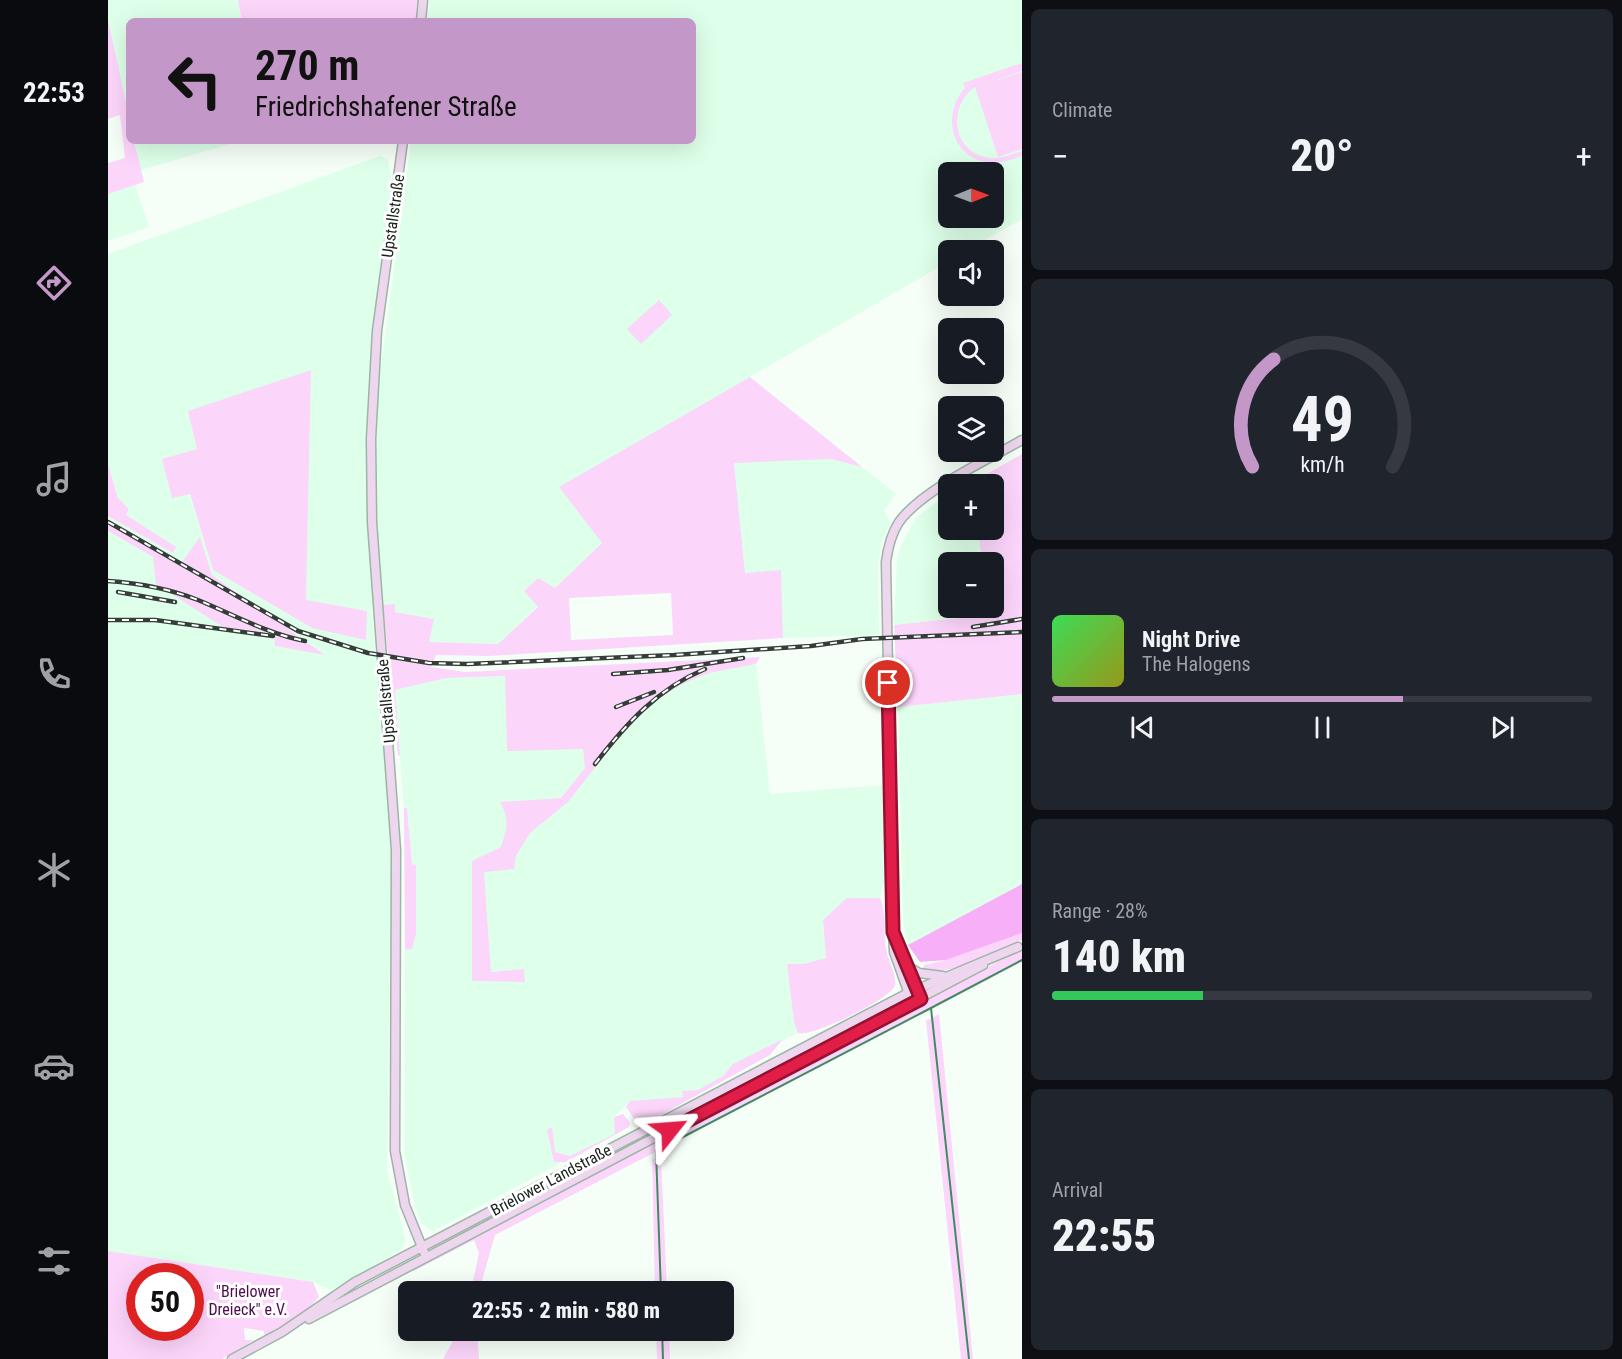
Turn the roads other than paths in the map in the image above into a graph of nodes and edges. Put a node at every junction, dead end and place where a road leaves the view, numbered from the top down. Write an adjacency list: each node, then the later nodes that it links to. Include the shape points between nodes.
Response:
1 (423, 0): 2 (street)
2 (421, 18)
3 (403, 144): 11 (street, Upstallstraße, via 377,331 371,439 372,522 396,850 395,1151 401,1191)
4 (1022, 440): 5 (street, via 924,497 899,523 888,546)
5 (893, 932): 7 (street); 9 (street, via 894,952)
6 (1020, 946): 8 (street, Brielower Landstraße); 10 (street, Brielower Landstraße)
7 (906, 965): 8 (street, via 919,973); 9 (street)
8 (946, 975): 9 (street, Brielower Landstraße)
9 (913, 992): 10 (street); 11 (street, Brielower Landstraße)
10 (917, 1001): 12 (street, Brielower Landstraße)
11 (421, 1247): 12 (street, Upstallstraße); 13 (street, Brielower Landstraße, via 346,1287)
12 (426, 1257): 13 (street, Brielower Landstraße)
13 (282, 1332): 14 (street, Brielower Landstraße)
14 (232, 1359)

